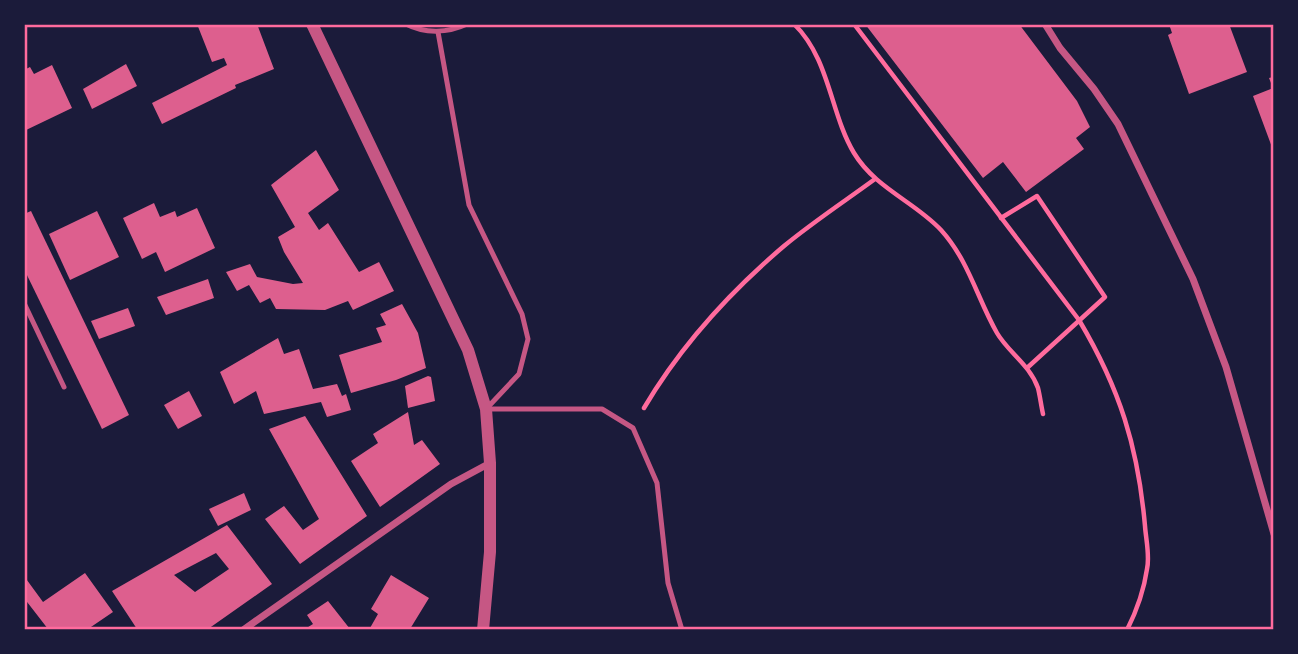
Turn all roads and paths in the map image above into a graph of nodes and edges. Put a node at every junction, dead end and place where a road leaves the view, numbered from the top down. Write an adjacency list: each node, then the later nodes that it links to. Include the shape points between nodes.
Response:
1 (312, 24): 14 (street, via 468,350)
2 (405, 24): 7 (lane)
3 (467, 24): 7 (lane)
4 (794, 24): 8 (path, via 824,71 854,153)
5 (854, 24): 9 (path)
6 (1045, 24): 18 (street, via 1118,124 1193,279 1226,367)
7 (439, 32): 14 (lane, via 470,205 522,314 528,339 519,374)
8 (875, 179): 12 (path, via 940,229 965,262 997,334); 16 (path, via 785,246 722,305 679,356)
9 (1001, 218): 11 (path); 11 (path, via 1037,196 1105,297)
10 (24, 303): 13 (lane)
11 (1079, 320): 12 (path); 22 (path, via 1115,389 1135,456 1148,566)
12 (1027, 368): 15 (path, via 1037,386)
13 (64, 387)
14 (486, 409): 16 (lane, via 602,409); 17 (street)
15 (1043, 414)
16 (633, 428): 21 (lane, via 657,484 668,583)
17 (490, 463): 19 (street, via 451,484); 20 (street, via 490,552)
18 (1273, 534)
19 (243, 629)
20 (483, 629)
21 (682, 629)
22 (1128, 629)

